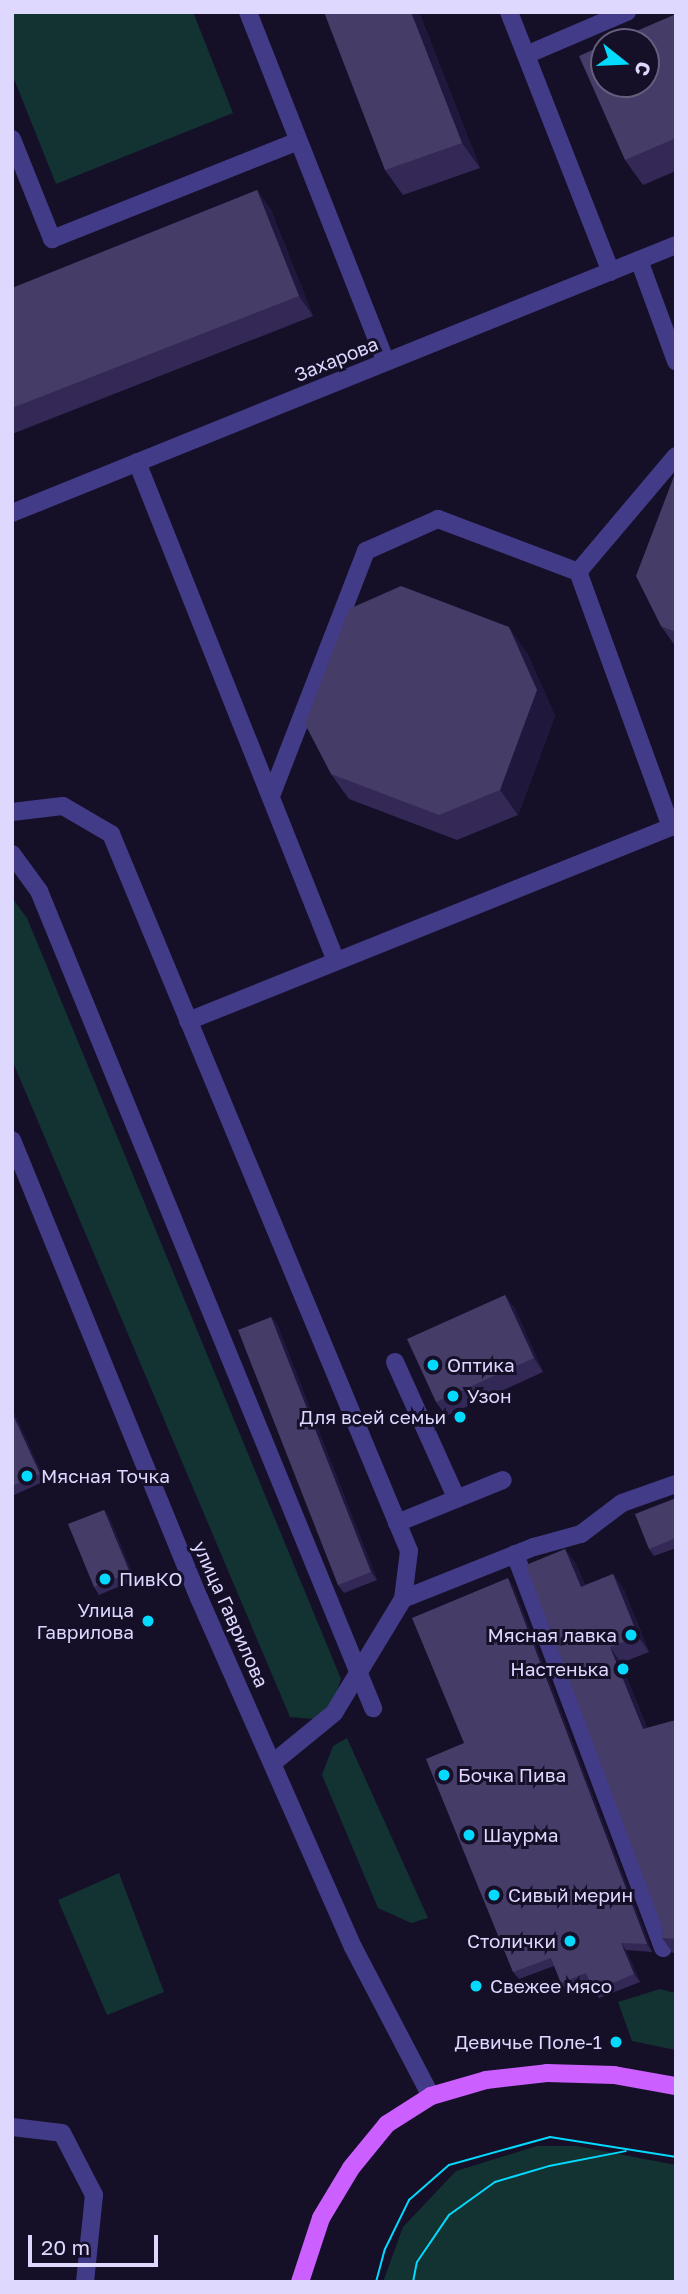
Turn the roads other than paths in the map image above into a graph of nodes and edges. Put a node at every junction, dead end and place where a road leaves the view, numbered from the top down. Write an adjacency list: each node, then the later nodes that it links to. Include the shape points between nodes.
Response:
1 (248, 12): 6 (street)
2 (509, 12): 4 (street)
3 (627, 12): 4 (street)
4 (526, 55): 9 (street)
5 (12, 139): 6 (street, via 52,239)
6 (299, 141): 11 (street)
7 (676, 246): 8 (street, Захарова)
8 (639, 260): 9 (street, Захарова); 10 (street)
9 (611, 272): 11 (street, Захарова)
10 (676, 361)
11 (386, 362): 13 (street, Захарова)
12 (676, 456): 15 (street)
13 (137, 462): 14 (street, Захарова); 16 (street)
14 (12, 513)
15 (578, 572): 16 (street, via 438,519 366,551); 18 (street)
16 (271, 796): 20 (street)
17 (12, 812): 21 (street, via 63,806 111,834)
18 (673, 826): 20 (street)
19 (12, 854): 30 (street, via 39,891)
20 (336, 961): 21 (street)
21 (188, 1021): 27 (street)
22 (12, 1140): 32 (street, улица Гаврилова, via 199,1598)
23 (395, 1362): 26 (street)
24 (503, 1480): 26 (street)
25 (676, 1484): 28 (street, via 622,1503 581,1534)
26 (457, 1499): 27 (street)
27 (397, 1523): 29 (street, via 409,1551)
28 (515, 1554): 29 (street); 33 (street)
29 (403, 1599): 30 (street)
30 (357, 1672): 31 (street); 32 (street, via 334,1713)
31 (373, 1708)
32 (274, 1762): 35 (street, улица Гаврилова, via 354,1947)
33 (663, 1948)
34 (676, 2086): 35 (main road, via 614,2075 547,2073 486,2080)
35 (431, 2096): 38 (main road, via 387,2123 351,2168 321,2218)
36 (12, 2127): 37 (street, via 62,2133 94,2195)
37 (85, 2282)
38 (300, 2282)

